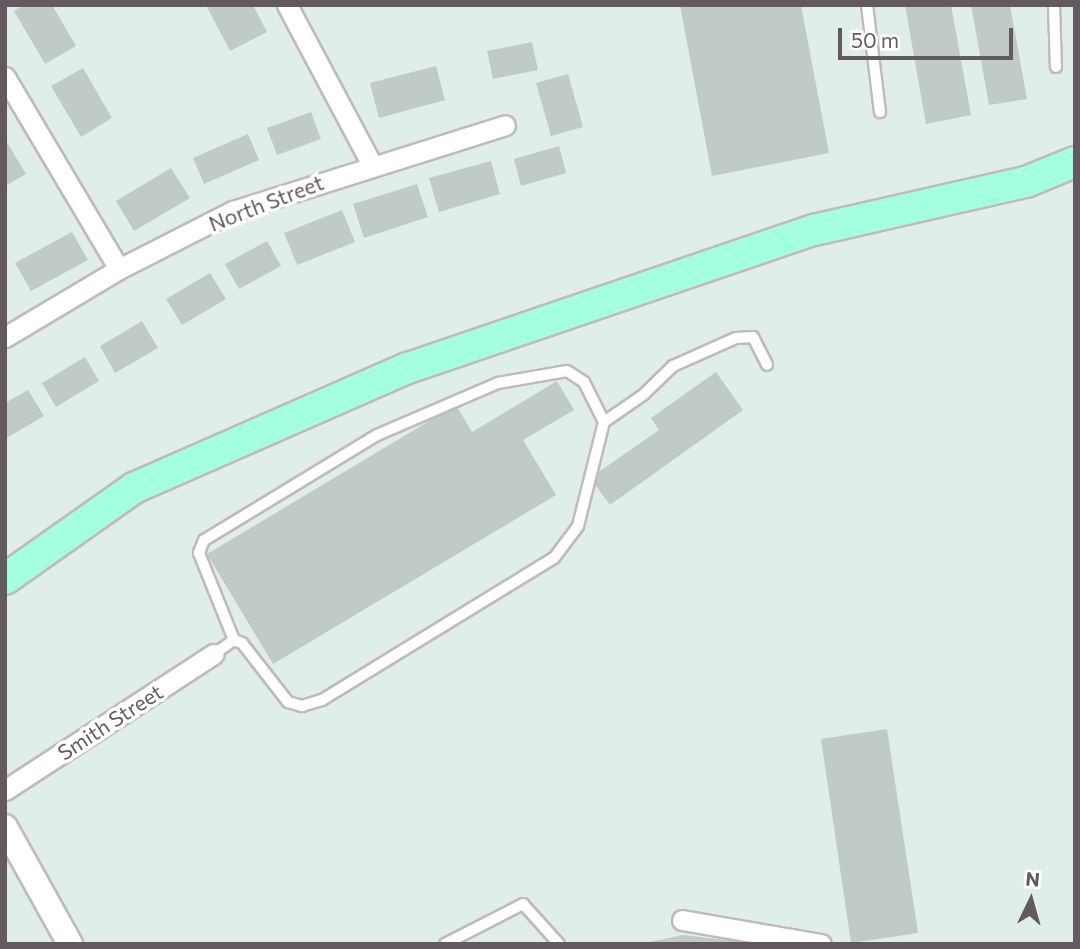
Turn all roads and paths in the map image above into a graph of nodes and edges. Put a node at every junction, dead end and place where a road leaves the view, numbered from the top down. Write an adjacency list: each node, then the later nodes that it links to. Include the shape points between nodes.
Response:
1 (287, 5): 9 (street)
2 (867, 5): 6 (lane)
3 (1054, 5): 4 (lane)
4 (1056, 67)
5 (5, 77): 10 (street)
6 (880, 112)
7 (505, 125): 9 (street, North Street)
8 (1075, 162): 14 (main road, via 1026,182 814,230 408,368 134,488)
9 (372, 165): 10 (street, North Street, via 233,211)
10 (119, 269): 11 (street, North Street)
11 (5, 337)
12 (767, 365): 13 (lane, via 753,337 736,338 673,366 643,395)
13 (604, 422): 15 (lane, via 579,526 554,558 322,700 302,706 288,702 263,667); 15 (lane, via 584,382 567,371 498,383 377,435 204,540 200,553)
14 (5, 579)
15 (234, 640): 16 (lane)
16 (214, 654): 17 (street, Smith Street)
17 (5, 790)
18 (5, 827): 21 (street)
19 (682, 920): 20 (street)
20 (821, 942)
21 (71, 944)
22 (444, 944): 23 (lane, via 523,904)
23 (559, 944)

